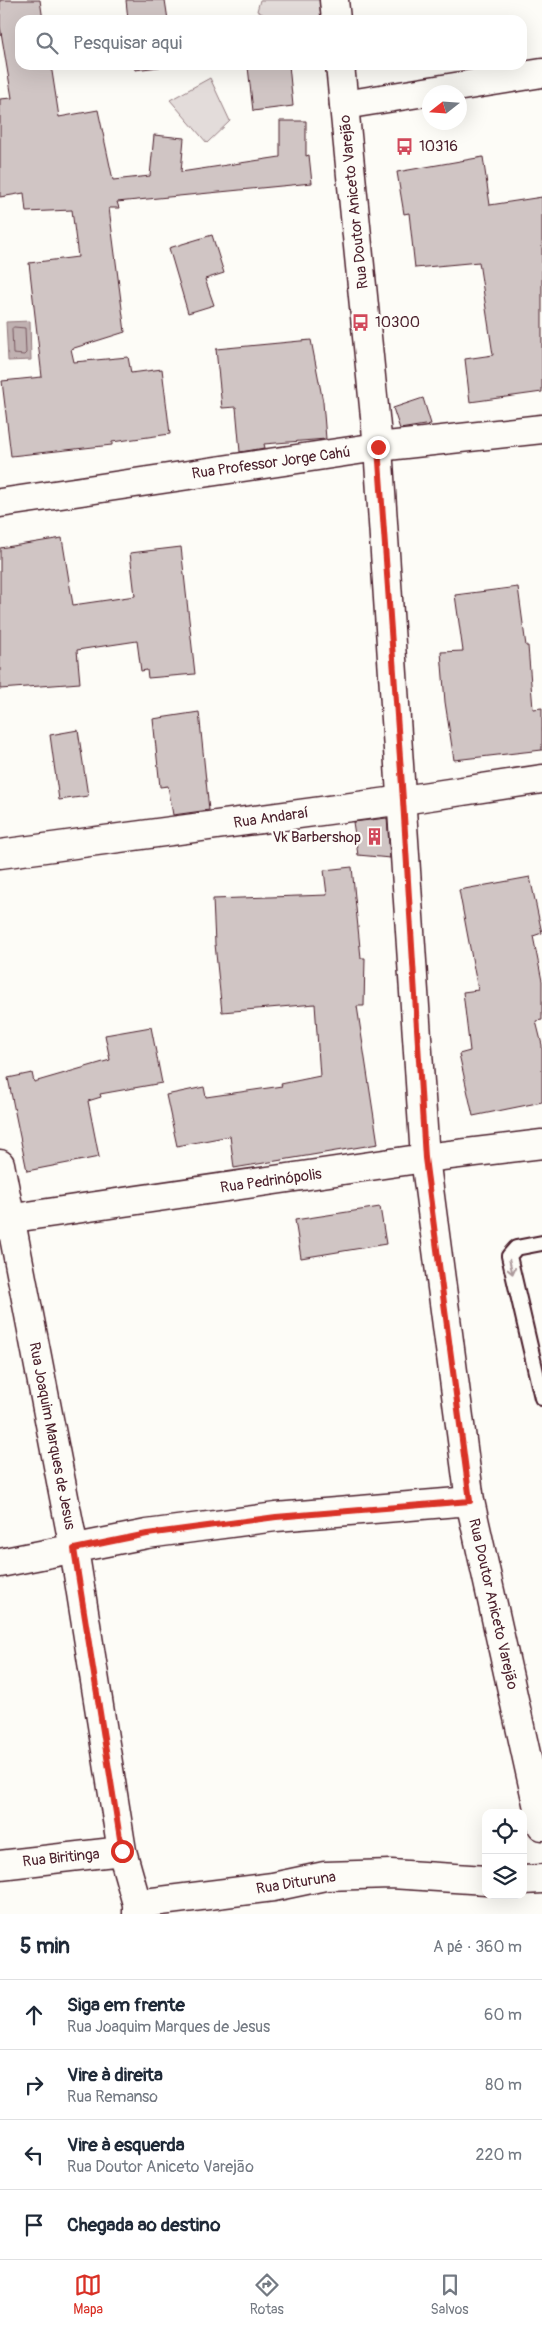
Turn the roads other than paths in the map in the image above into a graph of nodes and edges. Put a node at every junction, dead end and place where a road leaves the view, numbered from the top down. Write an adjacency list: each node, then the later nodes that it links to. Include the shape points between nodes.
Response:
1 (334, 0): 2 (street)
2 (336, 15)
3 (340, 70): 5 (street, Rua Doutor Aniceto Varejão)
4 (542, 73): 5 (street)
5 (344, 105): 7 (street, Rua Doutor Aniceto Varejão)
6 (542, 429): 7 (street, Rua Professor Jorge Cahú)
7 (378, 447): 8 (street, Rua Professor Jorge Cahú); 10 (street, Rua Doutor Aniceto Varejão)
8 (0, 503)
9 (542, 778): 10 (street, Rua Andaraí)
10 (403, 800): 11 (street, Rua Andaraí); 13 (street, Rua Doutor Aniceto Varejão)
11 (0, 854)
12 (542, 1144): 13 (street, Rua Pedrinópolis)
13 (425, 1158): 15 (street, Rua Pedrinópolis); 18 (street, Rua Doutor Aniceto Varejão)
14 (0, 1164): 15 (street, Rua Joaquim Marques de Jesus)
15 (5, 1220): 19 (street, Rua Joaquim Marques de Jesus)
16 (542, 1243): 17 (lane, one-way to 17, via 516,1248 509,1256)
17 (542, 1398)
18 (470, 1501): 19 (street, via 276,1517 147,1534); 21 (street, Rua Doutor Aniceto Varejão)
19 (74, 1549): 20 (street); 22 (street, Rua Joaquim Marques de Jesus)
20 (0, 1563)
21 (542, 1826)
22 (122, 1851): 23 (street, Rua Biritinga); 27 (street, Rua Joaquim Marques de Jesus)
23 (0, 1865)
24 (542, 1879): 26 (street)
25 (482, 1880): 27 (street, Rua Dituruna, via 390,1874 325,1876)
26 (527, 1880)
27 (137, 1909)

